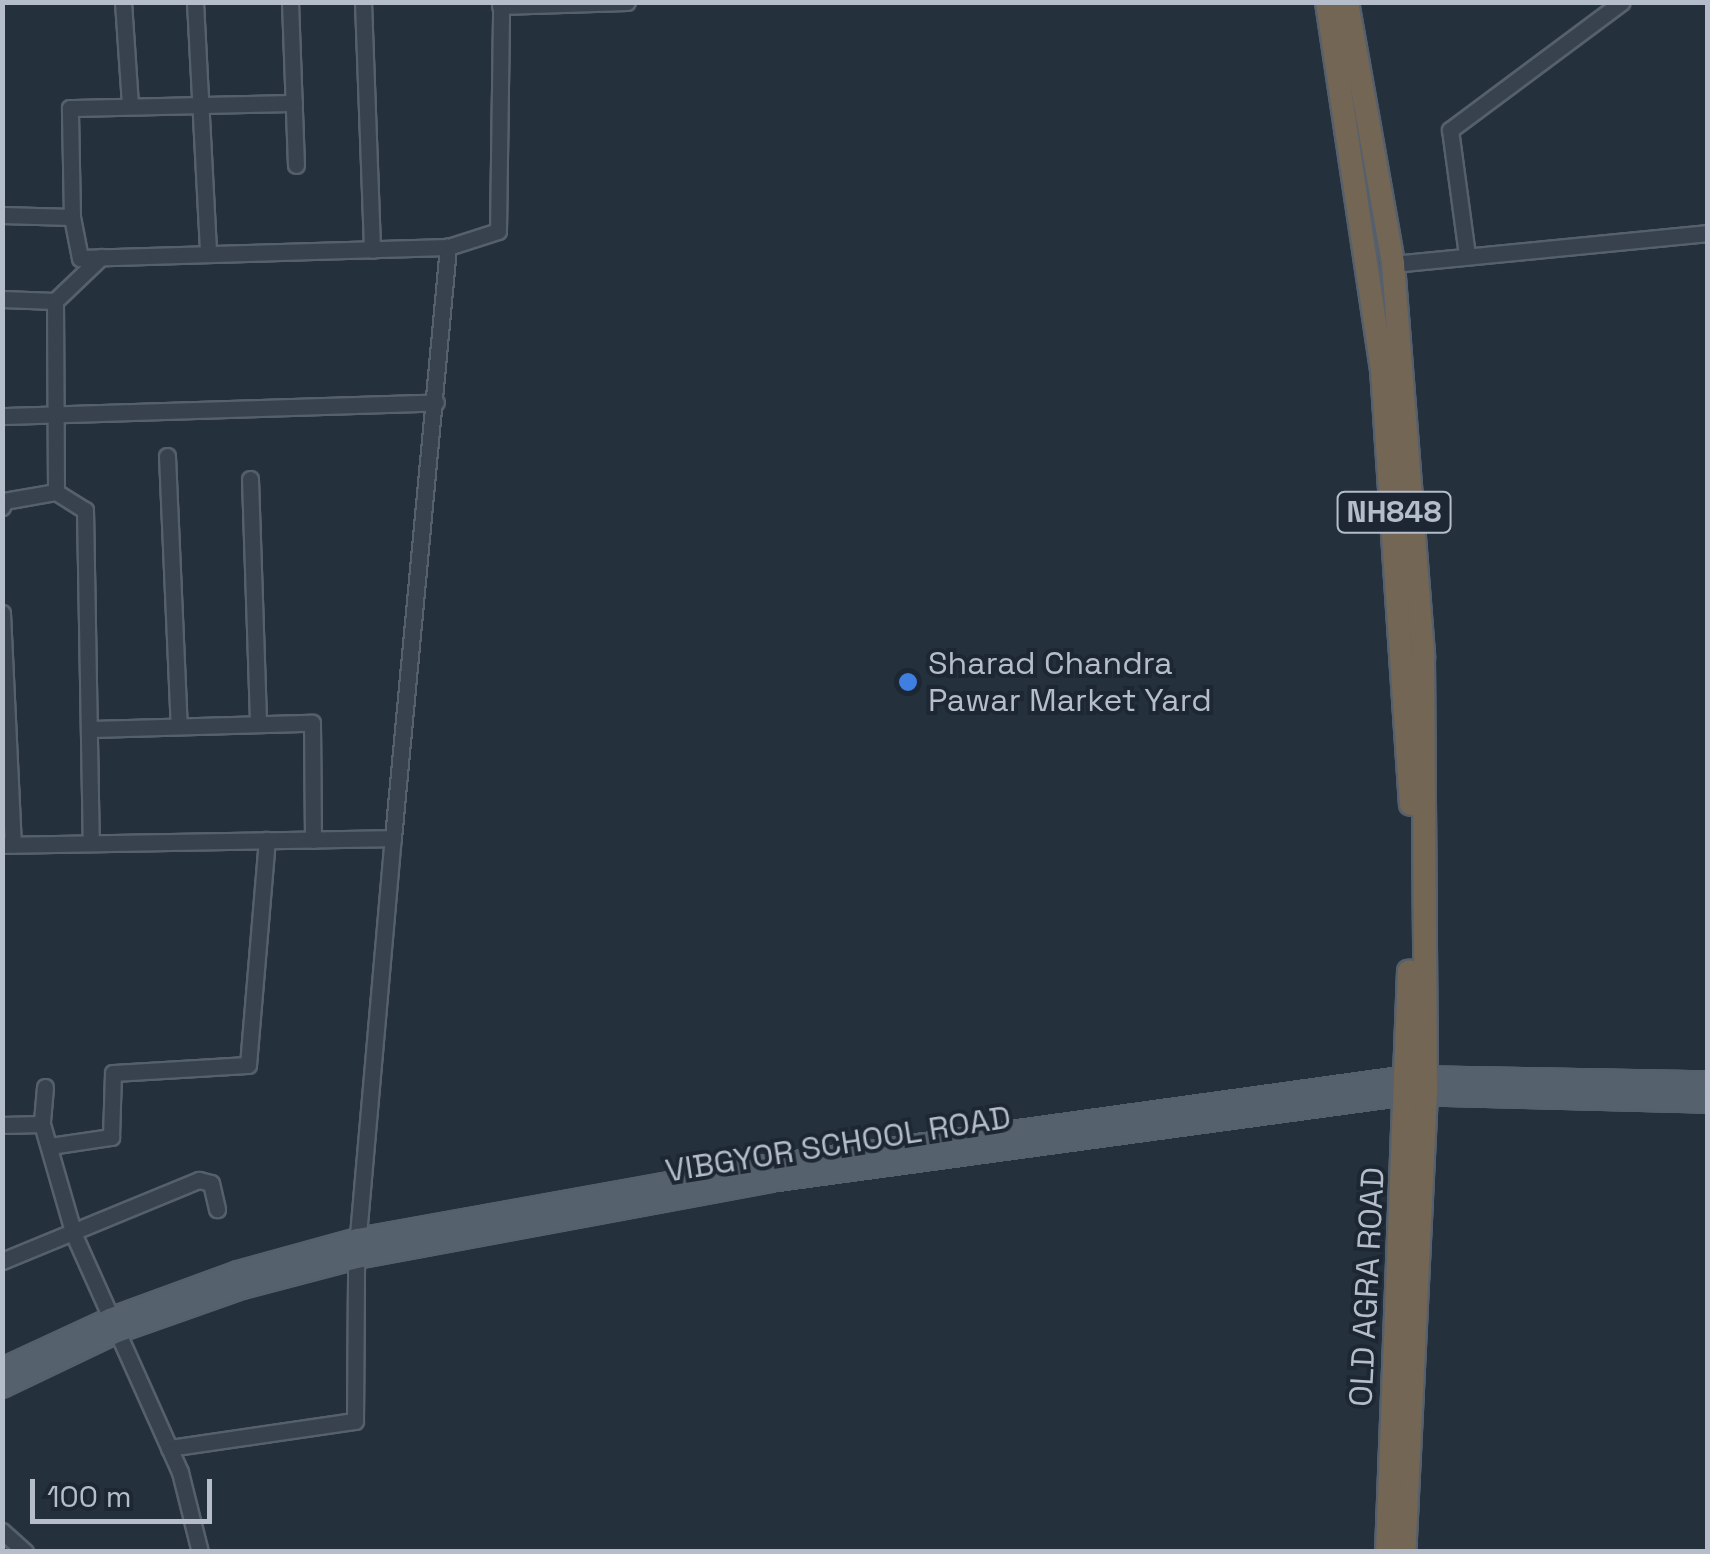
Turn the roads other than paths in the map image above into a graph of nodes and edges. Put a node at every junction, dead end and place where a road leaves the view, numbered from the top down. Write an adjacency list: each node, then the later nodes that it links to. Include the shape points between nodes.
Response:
1 (123, 2): 12 (street)
2 (195, 2): 10 (street)
3 (290, 2): 11 (street)
4 (364, 2): 18 (street)
5 (627, 2): 9 (street)
6 (1327, 2): 42 (highway, OLD AGRA ROAD / NH848, via 1373,292 1406,661 1413,866 1408,1025)
7 (1347, 2): 22 (highway, NH848)
8 (1622, 2): 20 (street, via 1450,130)
9 (500, 4): 17 (street, via 498,230)
10 (200, 103): 11 (street); 12 (street); 19 (street)
11 (294, 103): 13 (street)
12 (130, 106): 15 (street, via 70,108)
13 (296, 165)
14 (2, 215): 15 (street)
15 (72, 217): 21 (street, via 80,258)
16 (1708, 233): 20 (street)
17 (448, 246): 18 (street); 25 (street)
18 (372, 250): 19 (street)
19 (208, 254): 21 (street)
20 (1467, 255): 22 (street)
21 (101, 257): 24 (street)
22 (1393, 264): 42 (highway, NH848, via 1423,658)
23 (2, 299): 24 (street)
24 (55, 301): 27 (street)
25 (436, 402): 27 (street); 36 (street)
26 (2, 416): 27 (street)
27 (55, 416): 30 (street)
28 (167, 456): 34 (street)
29 (250, 479): 33 (street)
30 (56, 492): 31 (street, via 4,500); 35 (street, via 85,510)
31 (2, 507)
32 (2, 614): 40 (street)
33 (258, 724): 34 (street); 38 (street, via 312,723)
34 (179, 726): 35 (street)
35 (91, 729): 39 (street)
36 (393, 838): 38 (street); 50 (street)
37 (267, 840): 38 (street); 39 (street); 47 (street, via 248,1064 113,1073 111,1137)
38 (313, 840)
39 (91, 841): 40 (street)
40 (8, 845)
41 (1708, 1082): 42 (main road, VIBGYOR SCHOOL ROAD)
42 (1417, 1085): 44 (main road, VIBGYOR SCHOOL ROAD); 50 (main road, VIBGYOR SCHOOL ROAD, via 856,1161); 59 (highway, OLD AGRA ROAD / NH848); 60 (highway, NH848)
43 (45, 1088): 45 (street)
44 (1708, 1102)
45 (42, 1124): 46 (street); 47 (street)
46 (2, 1125)
47 (50, 1146): 49 (street)
48 (217, 1210): 49 (street, via 211,1182 198,1180 84,1224)
49 (74, 1235): 51 (street); 52 (street)
50 (357, 1248): 52 (main road, VIBGYOR SCHOOL ROAD); 55 (street, via 354,1421)
51 (2, 1261)
52 (113, 1326): 53 (main road, VIBGYOR SCHOOL ROAD); 54 (main road, VIBGYOR SCHOOL ROAD); 55 (street)
53 (2, 1369)
54 (2, 1387)
55 (169, 1448): 58 (street, via 191,1504)
56 (2, 1531): 57 (street)
57 (25, 1552)
58 (200, 1552)
59 (1386, 1552)
60 (1404, 1552)

